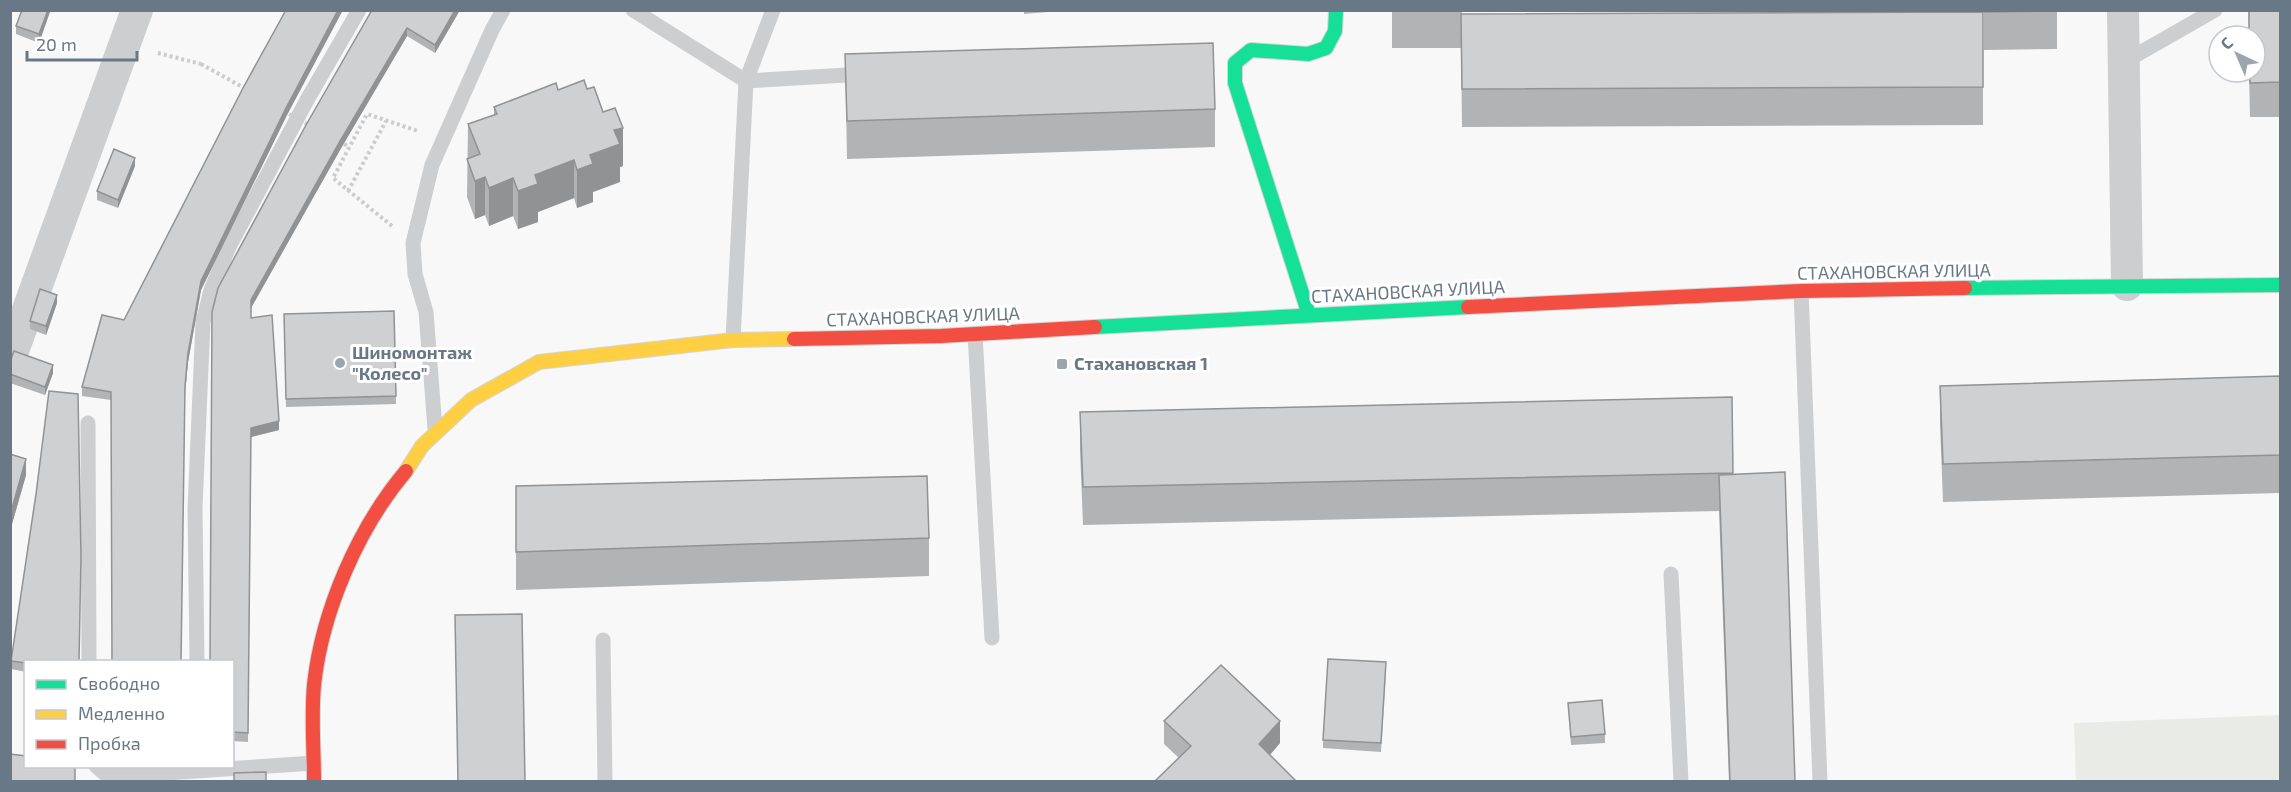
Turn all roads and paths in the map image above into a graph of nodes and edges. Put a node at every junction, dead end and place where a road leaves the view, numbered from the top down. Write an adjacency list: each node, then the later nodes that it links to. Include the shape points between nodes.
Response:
1 (137, 10): 9 (street)
2 (359, 10): 35 (lane, via 307,100 210,290 203,322 195,508)
3 (503, 10): 18 (lane)
4 (633, 10): 12 (lane)
5 (773, 10): 12 (lane)
6 (1336, 10): 25 (street, via 1335,31 1326,48 1308,54 1251,50 1235,63 1235,83)
7 (2123, 10): 10 (street)
8 (2215, 10): 10 (lane)
9 (125, 44): 13 (path, bridge, via 201,64); 28 (street)
10 (2124, 62): 22 (street)
11 (874, 74): 12 (lane)
12 (746, 81): 27 (lane)
13 (250, 92)
14 (280, 108): 16 (path, bridge)
15 (386, 121): 18 (path); 19 (path, via 367,114); 20 (path)
16 (319, 130)
17 (329, 136): 19 (path, bridge)
18 (443, 139): 21 (lane, via 432,165)
19 (349, 147): 20 (path, via 333,178)
20 (348, 191): 21 (path)
21 (413, 243): 30 (lane, via 415,274 426,312)
22 (2127, 285): 23 (street, СТАХАНОВСКАЯ УЛИЦА); 24 (street, СТАХАНОВСКАЯ УЛИЦА)
23 (2280, 285)
24 (1801, 291): 25 (street, СТАХАНОВСКАЯ УЛИЦА); 44 (lane)
25 (1309, 315): 26 (street, СТАХАНОВСКАЯ УЛИЦА)
26 (975, 334): 27 (street, СТАХАНОВСКАЯ УЛИЦА); 32 (lane)
27 (733, 340): 30 (street, СТАХАНОВСКАЯ УЛИЦА, via 539,362 471,400)
28 (10, 359)
29 (88, 423): 34 (lane)
30 (435, 432): 36 (street, via 372,518 333,607 321,640 314,687)
31 (1671, 574): 43 (lane)
32 (992, 638)
33 (603, 640): 42 (lane)
34 (89, 660)
35 (197, 660)
36 (314, 763): 37 (lane); 41 (street)
37 (234, 767)
38 (98, 768): 40 (lane, via 105,774 121,776)
39 (217, 768): 40 (lane)
40 (198, 769)
41 (314, 782)
42 (605, 782)
43 (1681, 782)
44 (1820, 782)

